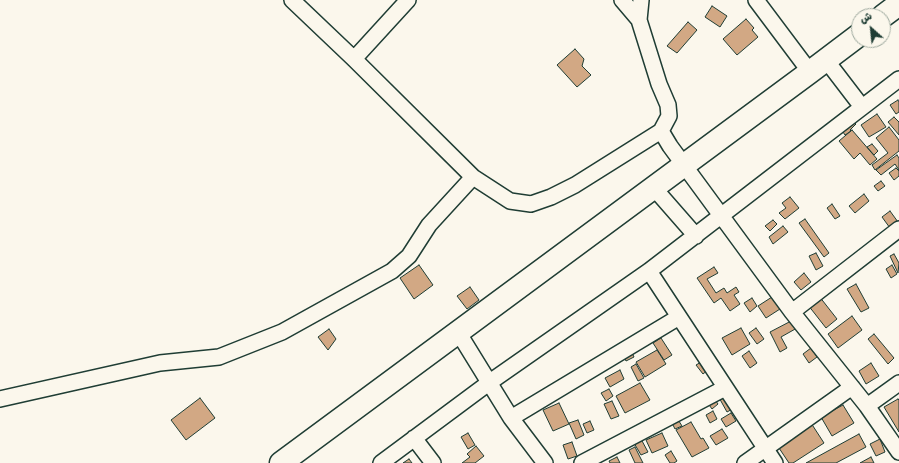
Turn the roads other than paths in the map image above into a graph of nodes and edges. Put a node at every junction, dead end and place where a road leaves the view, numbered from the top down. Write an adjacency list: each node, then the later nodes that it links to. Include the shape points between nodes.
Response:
1 (292, 0): 8 (street)
2 (408, 0): 8 (street)
3 (622, 0): 6 (street)
4 (640, 0): 6 (street)
5 (756, 0): 9 (street)
6 (639, 20): 12 (street, via 658,84 668,105 669,116)
7 (851, 41): 9 (street)
8 (354, 59): 14 (street)
9 (818, 66): 11 (street); 13 (street)
10 (899, 79): 11 (street)
11 (862, 107): 16 (street)
12 (661, 131): 13 (street); 14 (street, via 575,185 551,198 531,204 510,201)
13 (685, 165): 15 (street); 16 (street)
14 (473, 177): 27 (street, via 429,224 409,256 392,271 282,332 219,356 160,364)
15 (654, 188): 18 (street); 22 (street)
16 (722, 215): 18 (street); 20 (street)
17 (899, 229): 20 (street)
18 (696, 236): 19 (street)
19 (649, 271): 21 (street); 23 (street)
20 (792, 312): 25 (street)
21 (679, 316): 26 (street); 29 (street)
22 (458, 332): 23 (street); 33 (street)
23 (490, 382): 29 (street); 30 (street)
24 (899, 383): 28 (street)
25 (852, 387): 28 (street); 31 (street)
26 (725, 388): 31 (street); 37 (street)
27 (0, 399)
28 (867, 406): 32 (street)
29 (511, 418): 36 (street)
30 (414, 438): 34 (street); 35 (street)
31 (765, 448): 38 (street); 39 (street)
32 (899, 452)
33 (281, 463)
34 (381, 463)
35 (433, 463)
36 (545, 463)
37 (582, 463)
38 (745, 463)
39 (775, 463)

